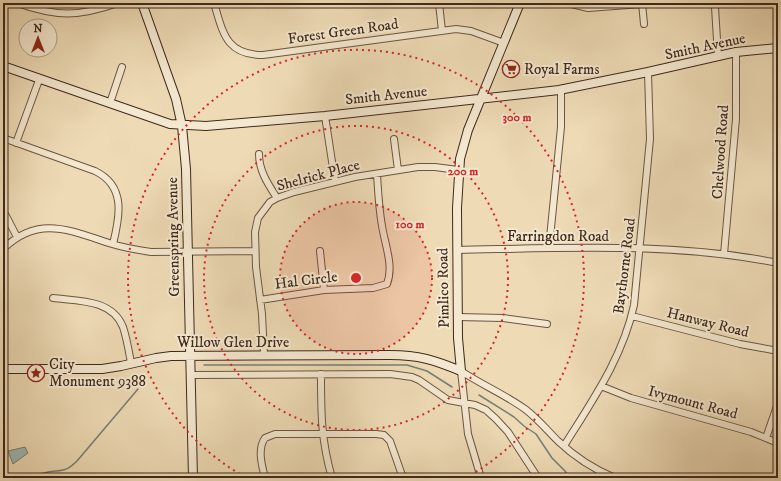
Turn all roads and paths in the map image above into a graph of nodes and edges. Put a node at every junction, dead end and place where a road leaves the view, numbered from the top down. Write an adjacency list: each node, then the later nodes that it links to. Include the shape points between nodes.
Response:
1 (17, 3): 9 (street)
2 (118, 3): 9 (street, via 79,13 56,13)
3 (142, 3): 25 (main road, Greenspring Avenue, via 172,87)
4 (214, 3): 12 (street, Forest Green Road, via 228,42 239,51 254,55)
5 (439, 3): 12 (street)
6 (520, 3): 13 (main road, Pimlico Road)
7 (567, 3): 8 (street, via 588,8)
8 (642, 4): 11 (street)
9 (35, 6)
10 (715, 7): 16 (street)
11 (644, 24)
12 (442, 31): 13 (street, Forest Green Road, via 471,30)
13 (504, 43): 22 (main road, Pimlico Road)
14 (778, 48): 15 (main road, Smith Avenue)
15 (736, 52): 16 (main road, Smith Avenue); 45 (street, Chelwood Road, via 736,119)
16 (718, 56): 19 (main road, Smith Avenue)
17 (3, 66): 20 (main road, Smith Avenue)
18 (122, 67): 23 (street)
19 (648, 72): 21 (main road, Smith Avenue); 39 (street, Baythorne Road, via 650,139)
20 (39, 80): 23 (main road, Smith Avenue); 28 (street)
21 (561, 90): 22 (main road, Smith Avenue); 38 (street, via 561,127)
22 (482, 99): 24 (main road, Smith Avenue); 31 (main road, Pimlico Road, via 468,130)
23 (110, 103): 25 (main road, Smith Avenue, via 157,121)
24 (325, 116): 25 (main road, Smith Avenue); 33 (street)
25 (182, 126): 44 (main road, Greenspring Avenue, via 186,169)
26 (3, 138): 28 (street)
27 (394, 139): 30 (street)
28 (16, 143): 37 (street, via 95,171 108,179 116,190 119,204 119,219)
29 (259, 154): 34 (street, via 260,168)
30 (398, 170): 31 (street, Shelrick Place, via 427,167); 32 (street, Shelrick Place)
31 (458, 170): 41 (main road, Pimlico Road)
32 (377, 174): 33 (street, Shelrick Place); 47 (street, Hal Circle, via 382,224 390,266 387,284 373,288)
33 (335, 181): 34 (street, Shelrick Place)
34 (277, 198): 42 (street, Shelrick Place, via 258,218 255,232)
35 (5, 214): 36 (street)
36 (17, 237): 37 (street, via 35,230 56,228 68,229); 40 (street)
37 (113, 244): 44 (street, via 151,252)
38 (549, 248): 39 (street, Farringdon Road); 41 (street, Farringdon Road)
39 (640, 248): 45 (street, Farringdon Road); 50 (street, Baythorne Road)
40 (3, 249)
41 (457, 250): 51 (main road, Pimlico Road)
42 (256, 251): 44 (street); 49 (street, Shelrick Place)
43 (320, 251): 47 (street)
44 (187, 252): 55 (main road, Greenspring Avenue)
45 (724, 254): 46 (street, Farringdon Road)
46 (778, 263)
47 (324, 290): 49 (street, Hal Circle)
48 (53, 298): 56 (street, via 98,304 116,314 122,326)
49 (260, 300): 54 (street, Shelrick Place)
50 (632, 316): 53 (street, Hanway Road, via 740,344); 61 (street, Baythorne Road, via 624,343)
51 (458, 317): 52 (street, via 503,318); 58 (main road, Pimlico Road)
52 (547, 324)
53 (778, 351)
54 (264, 355): 55 (main road, Willow Glen Drive); 58 (main road, Willow Glen Drive, via 414,356)
55 (190, 356): 56 (main road, Willow Glen Drive, via 156,358); 60 (main road, Greenspring Avenue)
56 (131, 364): 57 (main road, Willow Glen Drive, via 96,369)
57 (3, 369)
58 (461, 371): 62 (street, Pimlico Road); 67 (street, via 525,409)
59 (321, 374): 60 (street); 62 (street, via 406,375 420,380 448,400); 64 (street)
60 (190, 375): 68 (main road, Greenspring Avenue)
61 (601, 386): 65 (street, Ivymount Road, via 646,403); 67 (street, Baythorne Road)
62 (465, 403): 72 (street, Pimlico Road, via 468,434); 73 (street, via 481,407 496,419 508,432)
63 (778, 403): 65 (street)
64 (322, 435): 69 (street, via 275,434 265,438 261,446); 70 (street); 71 (street, via 384,435 390,441)
65 (766, 438): 66 (street, Ivymount Road)
66 (778, 443)
67 (564, 446): 74 (street, via 590,466)
68 (193, 478)
69 (265, 478)
70 (332, 478)
71 (403, 478)
72 (481, 478)
73 (538, 478)
74 (615, 478)

